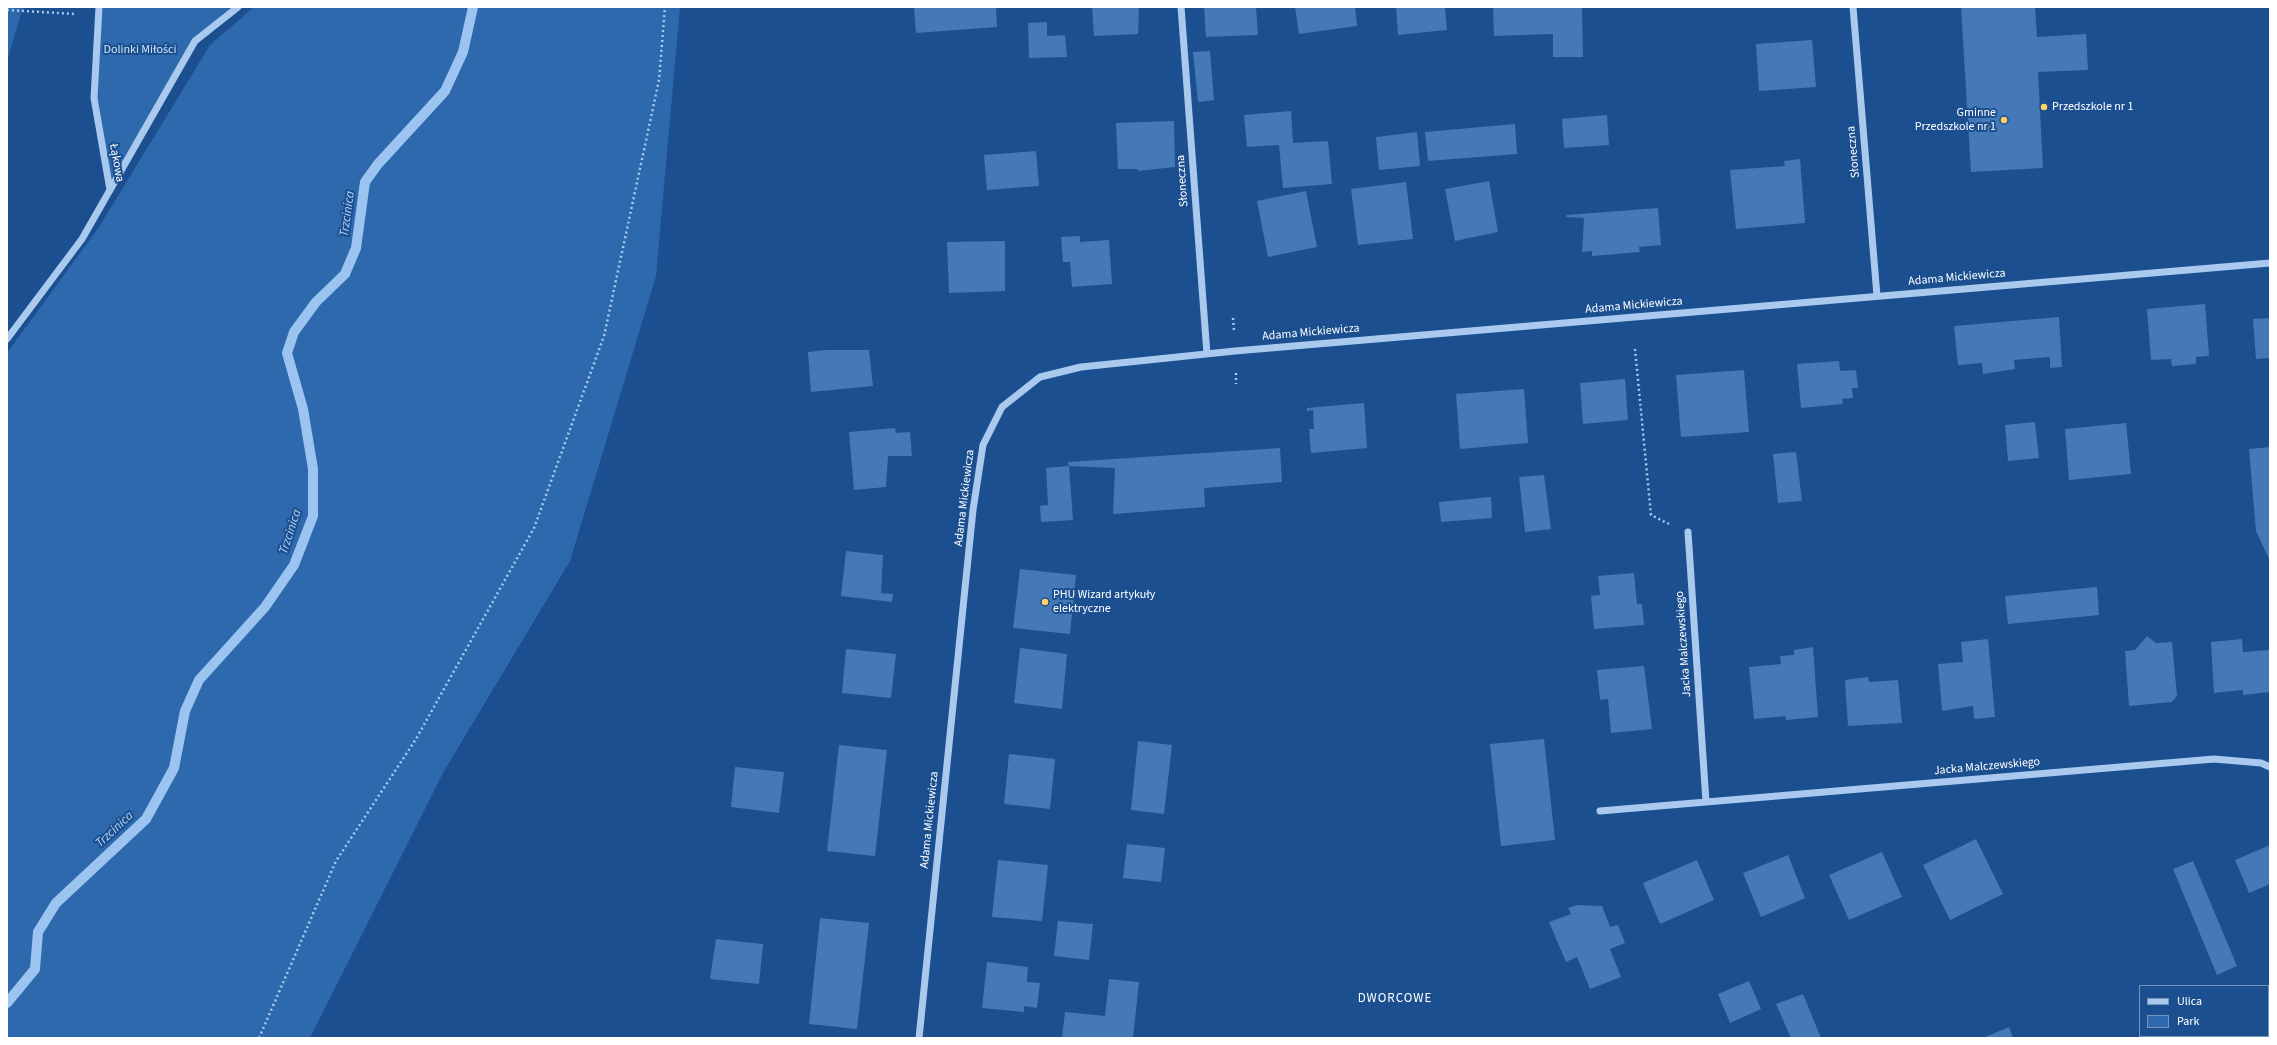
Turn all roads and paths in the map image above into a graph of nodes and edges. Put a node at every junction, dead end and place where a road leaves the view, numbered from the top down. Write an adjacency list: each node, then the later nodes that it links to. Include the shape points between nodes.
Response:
1 (99, 7): 7 (street, Łąkowa)
2 (238, 7): 8 (street, via 195,41)
3 (665, 7): 18 (path, via 659,80 604,336 534,528 416,739 336,860)
4 (1181, 7): 13 (street, Słoneczna)
5 (1853, 7): 10 (street, Słoneczna)
6 (7, 10): 7 (path)
7 (100, 15): 8 (street, Łąkowa, via 94,98)
8 (110, 190): 11 (street, Łąkowa, via 82,239)
9 (2270, 263): 10 (street, Adama Mickiewicza)
10 (1877, 296): 13 (street, Adama Mickiewicza)
11 (7, 339)
12 (1635, 349): 14 (path, via 1651,515)
13 (1207, 354): 19 (street, Adama Mickiewicza, via 1081,366 1040,377 1002,407 983,445 973,510)
14 (1688, 532): 16 (street, Jacka Malczewskiego)
15 (2270, 767): 16 (street, Jacka Malczewskiego, via 2261,762 2214,759)
16 (1706, 802): 17 (street, Jacka Malczewskiego)
17 (1600, 811)
18 (260, 1038)
19 (919, 1038)

